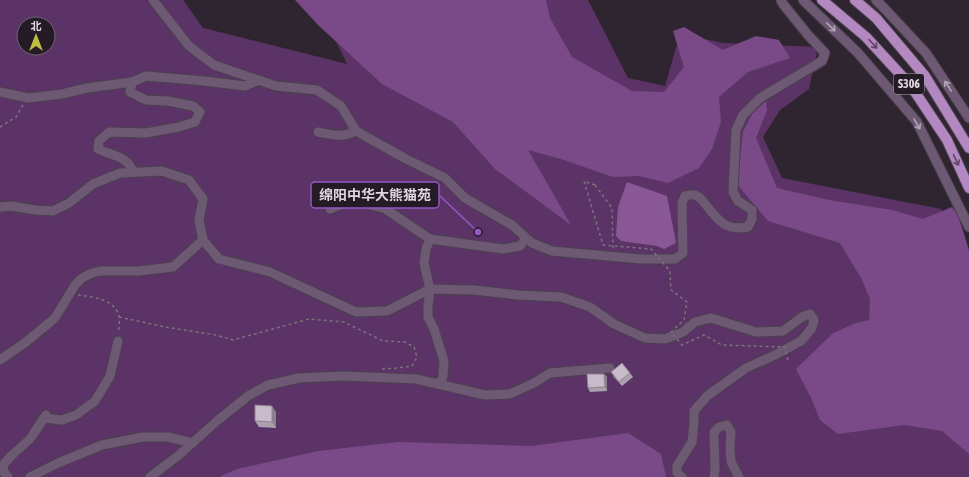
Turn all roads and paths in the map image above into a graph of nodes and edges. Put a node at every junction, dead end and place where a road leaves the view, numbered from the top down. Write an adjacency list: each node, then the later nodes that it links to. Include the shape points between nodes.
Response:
1 (152, 0): 7 (street, via 189,46 214,65)
2 (781, 0): 24 (street, via 825,53 822,61 760,98 743,115 736,130 733,192 738,201 752,210 752,219 748,227 739,229 726,226 700,198 693,194 685,196 682,203 683,253 675,259)
3 (803, 0): 20 (street, one-way to 20, via 858,52 917,122)
4 (822, 0): 17 (main road, S306, one-way to 17, via 866,36 911,86 947,140)
5 (854, 0): 15 (main road, S306, via 876,18 925,76)
6 (876, 0): 11 (street, one-way to 6, via 926,53)
7 (259, 80): 8 (street, via 245,86 146,76); 13 (street, via 276,86 317,90 341,106)
8 (132, 82): 10 (street); 16 (street, via 130,92 146,100 192,106 200,112 195,122 179,127 146,133 109,132 99,141 98,149 120,157 130,165)
9 (0, 92): 10 (street)
10 (28, 98): 12 (path, via 16,117)
11 (969, 118)
12 (0, 127)
13 (356, 131): 14 (street, via 349,135 336,136); 21 (street, via 445,178 465,198 512,226)
14 (318, 132)
15 (969, 148)
16 (133, 172): 18 (street, via 120,173 93,184 69,203 53,211); 23 (street, via 162,171 190,180 203,199 199,220)
17 (969, 188)
18 (0, 207)
19 (330, 209): 22 (street, via 347,202 384,208)
20 (969, 227)
21 (526, 238): 22 (street, via 520,246 503,249); 24 (street, via 552,251)
22 (430, 239): 25 (street, via 424,263)
23 (204, 240): 25 (street, via 220,259 270,272 356,312 387,312); 26 (street, via 173,267 92,273 82,278)
24 (613, 257): 30 (path, bridge, via 612,208 595,185 584,181 603,245 651,249 670,271 671,290 687,302 684,320 671,332 682,345 704,335 722,345 784,347)
25 (430, 289): 33 (street, via 428,317 444,361 443,377); 38 (street, via 561,297 590,307 614,324 645,338 665,339 683,332 695,322 711,318 756,332 783,331 810,314 814,320 812,328 801,340 746,368 707,396 694,411 692,442 677,466 677,473)
26 (71, 293): 27 (path, via 108,302 116,307); 29 (street, via 54,318)
27 (119, 317): 28 (path); 31 (path, via 233,340 309,319 344,322 383,341 405,342 414,346 417,357 412,366)
28 (118, 340): 35 (street, via 110,376 95,401 76,415 62,420 45,417 30,439 4,464 4,471)
29 (0, 360)
30 (788, 361)
31 (381, 368)
32 (610, 368): 33 (street, via 550,373 510,394 485,395)
33 (439, 384): 34 (street, via 416,379 343,376 299,378 268,385 248,396)
34 (192, 443): 36 (street, via 168,437 143,437 102,445); 37 (street)
35 (8, 477)
36 (30, 477)
37 (150, 477)
38 (682, 477)
39 (714, 477): 40 (street, via 714,432 719,427 727,425 731,432 731,462)
40 (739, 477)

